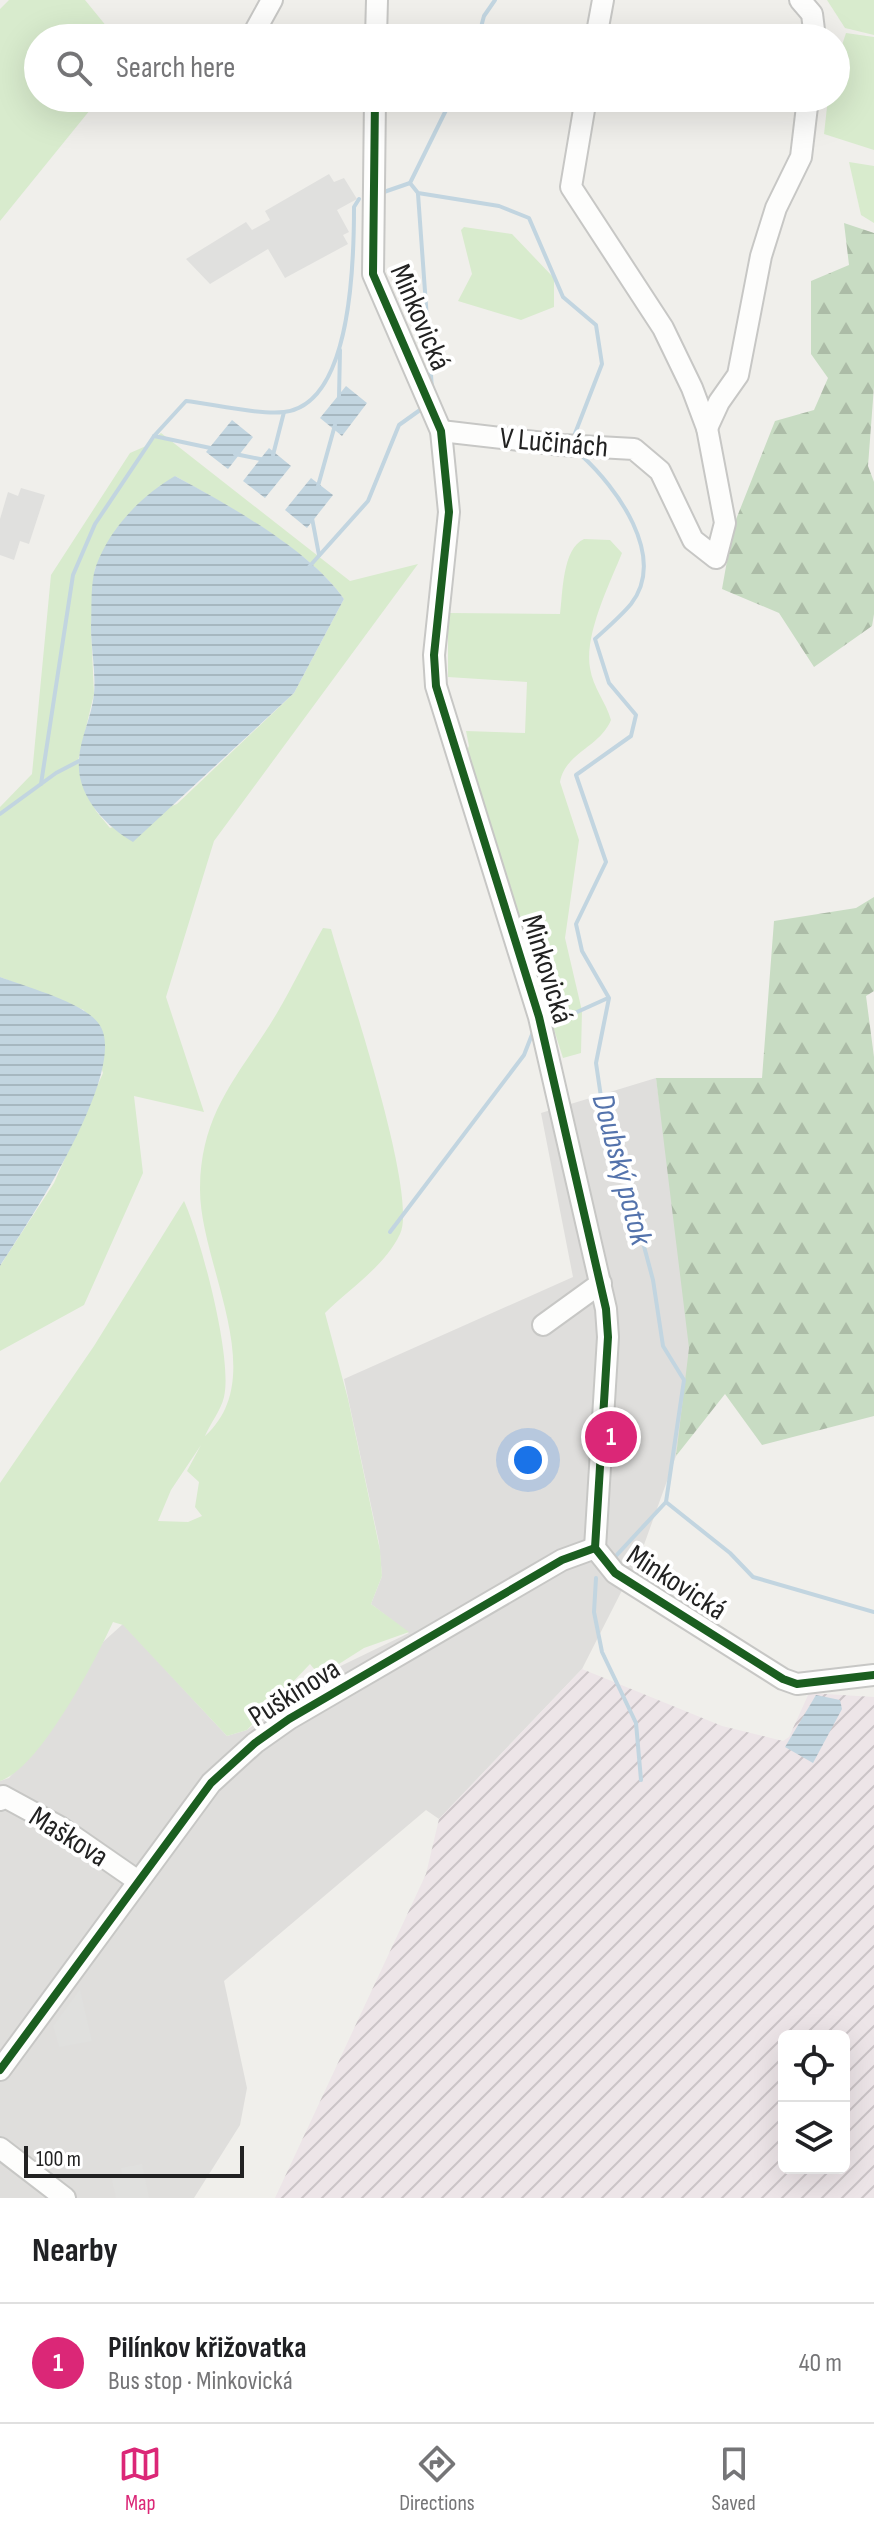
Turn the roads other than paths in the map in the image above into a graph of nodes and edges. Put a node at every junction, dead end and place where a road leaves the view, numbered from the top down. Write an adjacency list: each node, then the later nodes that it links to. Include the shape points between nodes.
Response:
1 (272, 0): 5 (street)
2 (377, 0): 6 (street)
3 (603, 0): 7 (street)
4 (800, 0): 8 (street)
5 (259, 24)
6 (376, 24)
7 (599, 24)
8 (813, 24)
9 (375, 112): 13 (street, Minkovická, via 373,274)
10 (584, 112): 12 (street, V Lučinách, via 571,187 663,328)
11 (806, 112): 12 (street, via 801,157 776,208 761,256 738,375)
12 (707, 428): 13 (street, V Lučinách, via 725,523 716,558 693,540 660,471 634,449)
13 (441, 431): 14 (street, Minkovická, via 449,512 434,655 436,686 539,1017)
14 (601, 1283): 15 (street); 16 (street, Minkovická, via 608,1337)
15 (543, 1325)
16 (595, 1548): 17 (street, Minkovická, via 615,1573 783,1679 797,1684); 19 (street, Puškinova, via 562,1560 255,1743 211,1783)
17 (874, 1675)
18 (0, 1800): 19 (street, Maškova, via 3,1796 60,1827)
19 (138, 1881): 20 (street, Puškinova)
20 (0, 2070)
21 (0, 2148): 22 (street)
22 (65, 2198)

